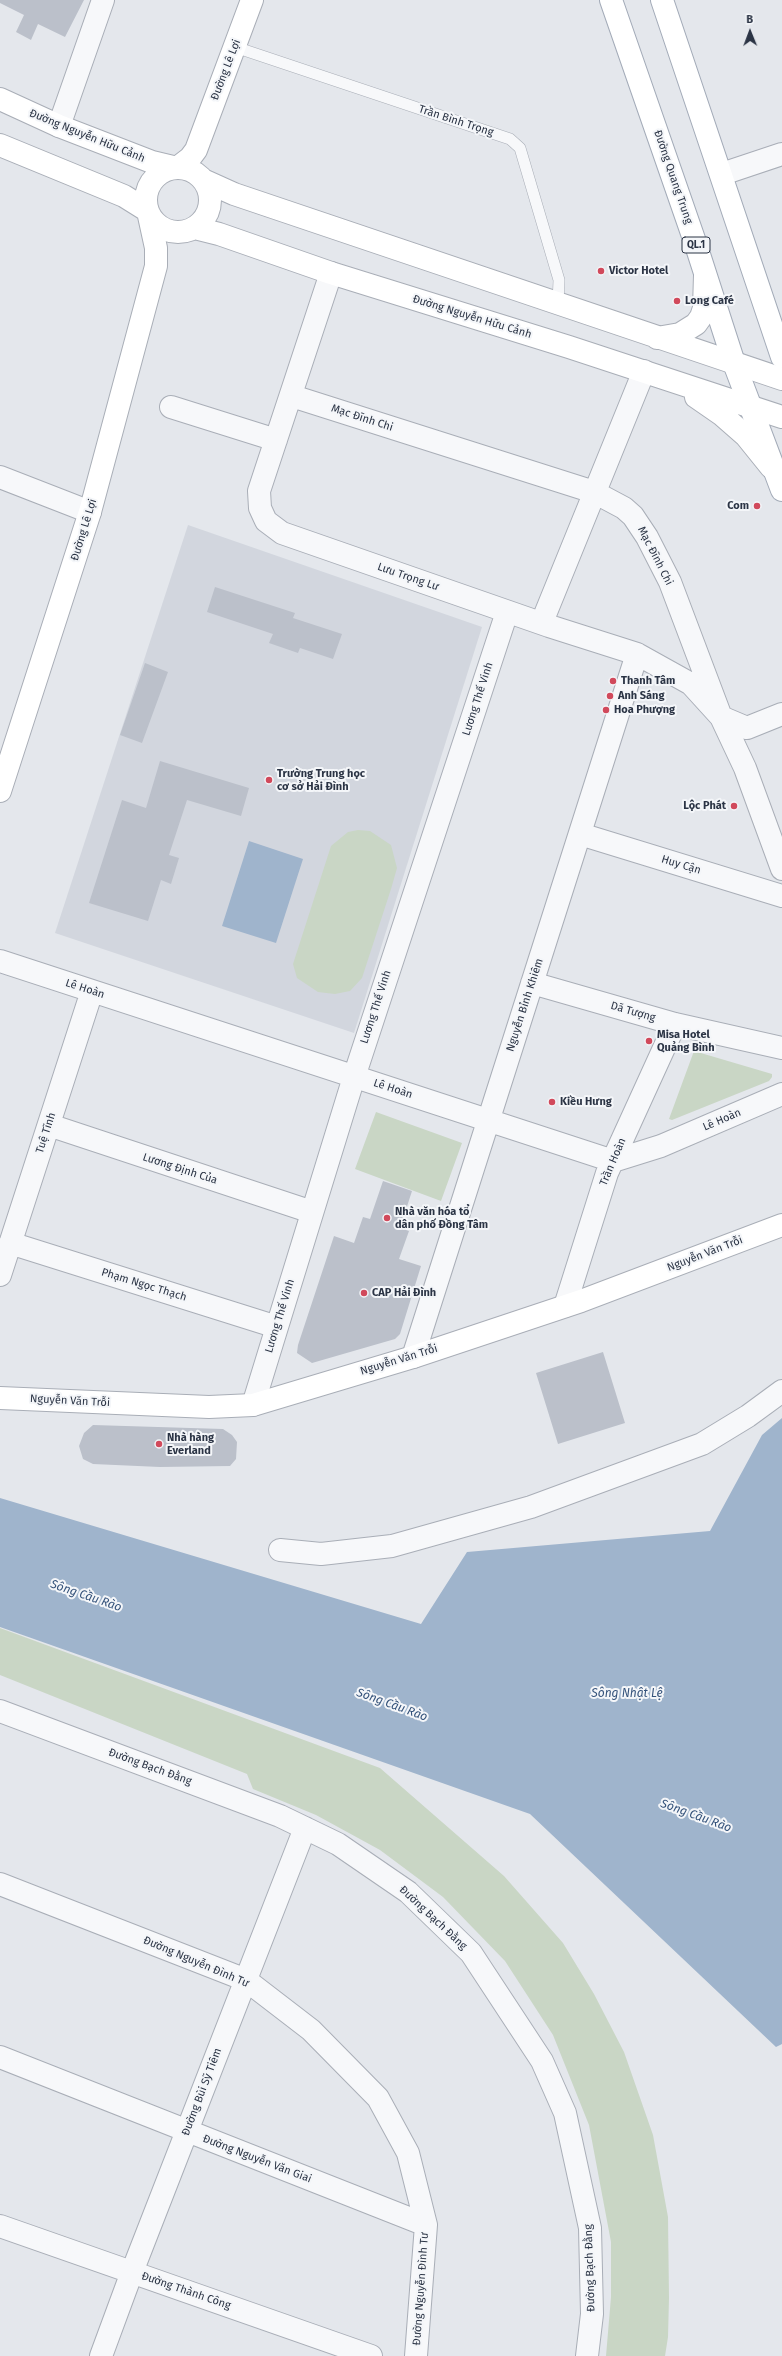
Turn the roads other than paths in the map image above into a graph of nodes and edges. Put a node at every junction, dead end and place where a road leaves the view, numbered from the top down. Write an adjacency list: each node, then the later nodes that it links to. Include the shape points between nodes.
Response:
1 (103, 0): 7 (street)
2 (252, 0): 5 (main road, Đường Lê Lợi)
3 (611, 0): 17 (main road, Đường Quang Trung / QL.1)
4 (662, 0): 12 (main road)
5 (235, 47): 8 (main road, Đường Lê Lợi); 19 (lane, Trần Bình Trọng, via 510,139 520,148 559,280)
6 (0, 98): 7 (main road, Đường Nguyễn Hữu Cảnh)
7 (59, 126): 11 (main road, Đường Nguyễn Hữu Cảnh, via 152,162)
8 (200, 140): 11 (main road, Đường Lê Lợi, via 190,158); 13 (main road, Đường Lê Lợi)
9 (0, 145): 14 (main road, via 124,196)
10 (782, 154): 12 (street)
11 (177, 168): 13 (main road, via 188,169); 14 (main road, via 166,170 150,184 146,195)
12 (722, 174): 21 (main road)
13 (203, 180): 15 (main road, via 210,193 210,203 203,222); 19 (main road, via 234,194)
14 (149, 214): 15 (main road, via 156,224 165,230); 16 (main road, Đường Lê Lợi, via 156,248)
15 (189, 230): 16 (main road, Đường Lê Lợi, via 165,251); 18 (main road, Đường Nguyễn Hữu Cảnh, via 219,234)
16 (156, 266): 33 (main road, Đường Lê Lợi)
17 (705, 272): 20 (main road, via 704,308 699,320 680,334); 22 (main road, Đường Quang Trung / QL.1)
18 (331, 273): 23 (main road, Đường Nguyễn Hữu Cảnh); 25 (street, Lưu Trọng Lư)
19 (558, 304): 20 (main road)
20 (657, 338): 22 (main road)
21 (782, 357)
22 (734, 363): 24 (main road); 27 (main road, Đường Quang Trung / QL.1)
23 (650, 373): 27 (main road, Đường Nguyễn Hữu Cảnh); 31 (main road, via 682,388 722,415 746,436); 32 (street)
24 (782, 379)
25 (292, 396): 29 (street, Lưu Trọng Lư); 32 (street, Mạc Đĩnh Chi)
26 (170, 407): 29 (street)
27 (750, 407): 28 (main road, Đường Nguyễn Hữu Cảnh); 31 (main road, Đường Quang Trung / QL.1)
28 (782, 417)
29 (276, 440): 34 (street, Lưu Trọng Lư, via 259,491 260,508 266,521 282,533)
30 (0, 477): 33 (street)
31 (779, 482)
32 (594, 492): 35 (street); 38 (street, Mạc Đĩnh Chi, via 624,508 648,536 670,582)
33 (90, 512): 39 (main road, Đường Lê Lợi)
34 (507, 612): 35 (street, Lưu Trọng Lư); 48 (street, Lương Thế Vinh)
35 (542, 622): 36 (street, Lưu Trọng Lư)
36 (637, 654): 38 (street, Lưu Trọng Lư, via 691,684); 40 (street, Nguyễn Bỉnh Khiêm)
37 (782, 714): 38 (street, Lưu Trọng Lư, via 747,728)
38 (721, 717): 41 (street, Mạc Đĩnh Chi, via 745,768)
39 (0, 791)
40 (580, 834): 42 (street, Huy Cận); 44 (street, Nguyễn Bỉnh Khiêm)
41 (782, 869)
42 (782, 896)
43 (0, 961): 45 (street, Lê Hoàn)
44 (532, 983): 46 (street, Dã Tượng); 50 (street, Nguyễn Bỉnh Khiêm)
45 (92, 991): 48 (street, Lê Hoàn); 51 (street, Tuệ Tĩnh)
46 (675, 1024): 47 (street, Dã Tượng); 52 (street, Trần Hoàn)
47 (782, 1048)
48 (354, 1077): 50 (street, Lê Hoàn); 53 (street, Lương Thế Vinh)
49 (782, 1094): 52 (street, Lê Hoàn, via 660,1146)
50 (488, 1120): 52 (street, Lê Hoàn); 59 (street, Nguyễn Bỉnh Khiêm)
51 (49, 1125): 53 (street, Lương Định Của); 55 (street, Tuệ Tĩnh)
52 (613, 1161): 57 (street, Trần Hoàn)
53 (312, 1212): 58 (street, Lương Thế Vinh)
54 (782, 1225): 57 (main road, Nguyễn Văn Trỗi)
55 (10, 1243): 56 (street, Tuệ Tĩnh); 58 (street, Phạm Ngọc Thạch)
56 (0, 1276)
57 (565, 1306): 59 (main road, Nguyễn Văn Trỗi)
58 (277, 1326): 62 (street, Lương Thế Vinh)
59 (413, 1357): 62 (main road, Nguyễn Văn Trỗi)
60 (782, 1391): 63 (street, via 748,1416 702,1444 531,1507 392,1546 321,1554)
61 (0, 1398): 62 (main road, Nguyễn Văn Trỗi, via 209,1407)
62 (253, 1405)
63 (280, 1550)
64 (0, 1711): 65 (street, Đường Bạch Đằng, via 273,1813)
65 (305, 1828): 67 (street, Đường Bùi Sỹ Tiêm); 76 (street, Đường Bạch Đằng, via 338,1844 408,1892 472,1953 542,2061 565,2113 590,2228 592,2314)
66 (0, 1884): 67 (street, Đường Nguyễn Đình Tư)
67 (246, 1980): 69 (street, Đường Bùi Sỹ Tiêm); 70 (street, Đường Nguyễn Đình Tư, via 311,2030 378,2098 408,2153)
68 (0, 2057): 69 (street, Đường Nguyễn Văn Giai)
69 (186, 2132): 70 (street, Đường Nguyễn Văn Giai); 72 (street, Đường Bùi Sỹ Tiêm)
70 (426, 2225): 75 (street, Đường Nguyễn Đình Tư)
71 (0, 2226): 72 (street, Đường Thành Công)
72 (132, 2272): 73 (street, Đường Bùi Sỹ Tiêm); 74 (street, Đường Thành Công)
73 (101, 2356)
74 (371, 2356)
75 (416, 2356)
76 (587, 2356)

